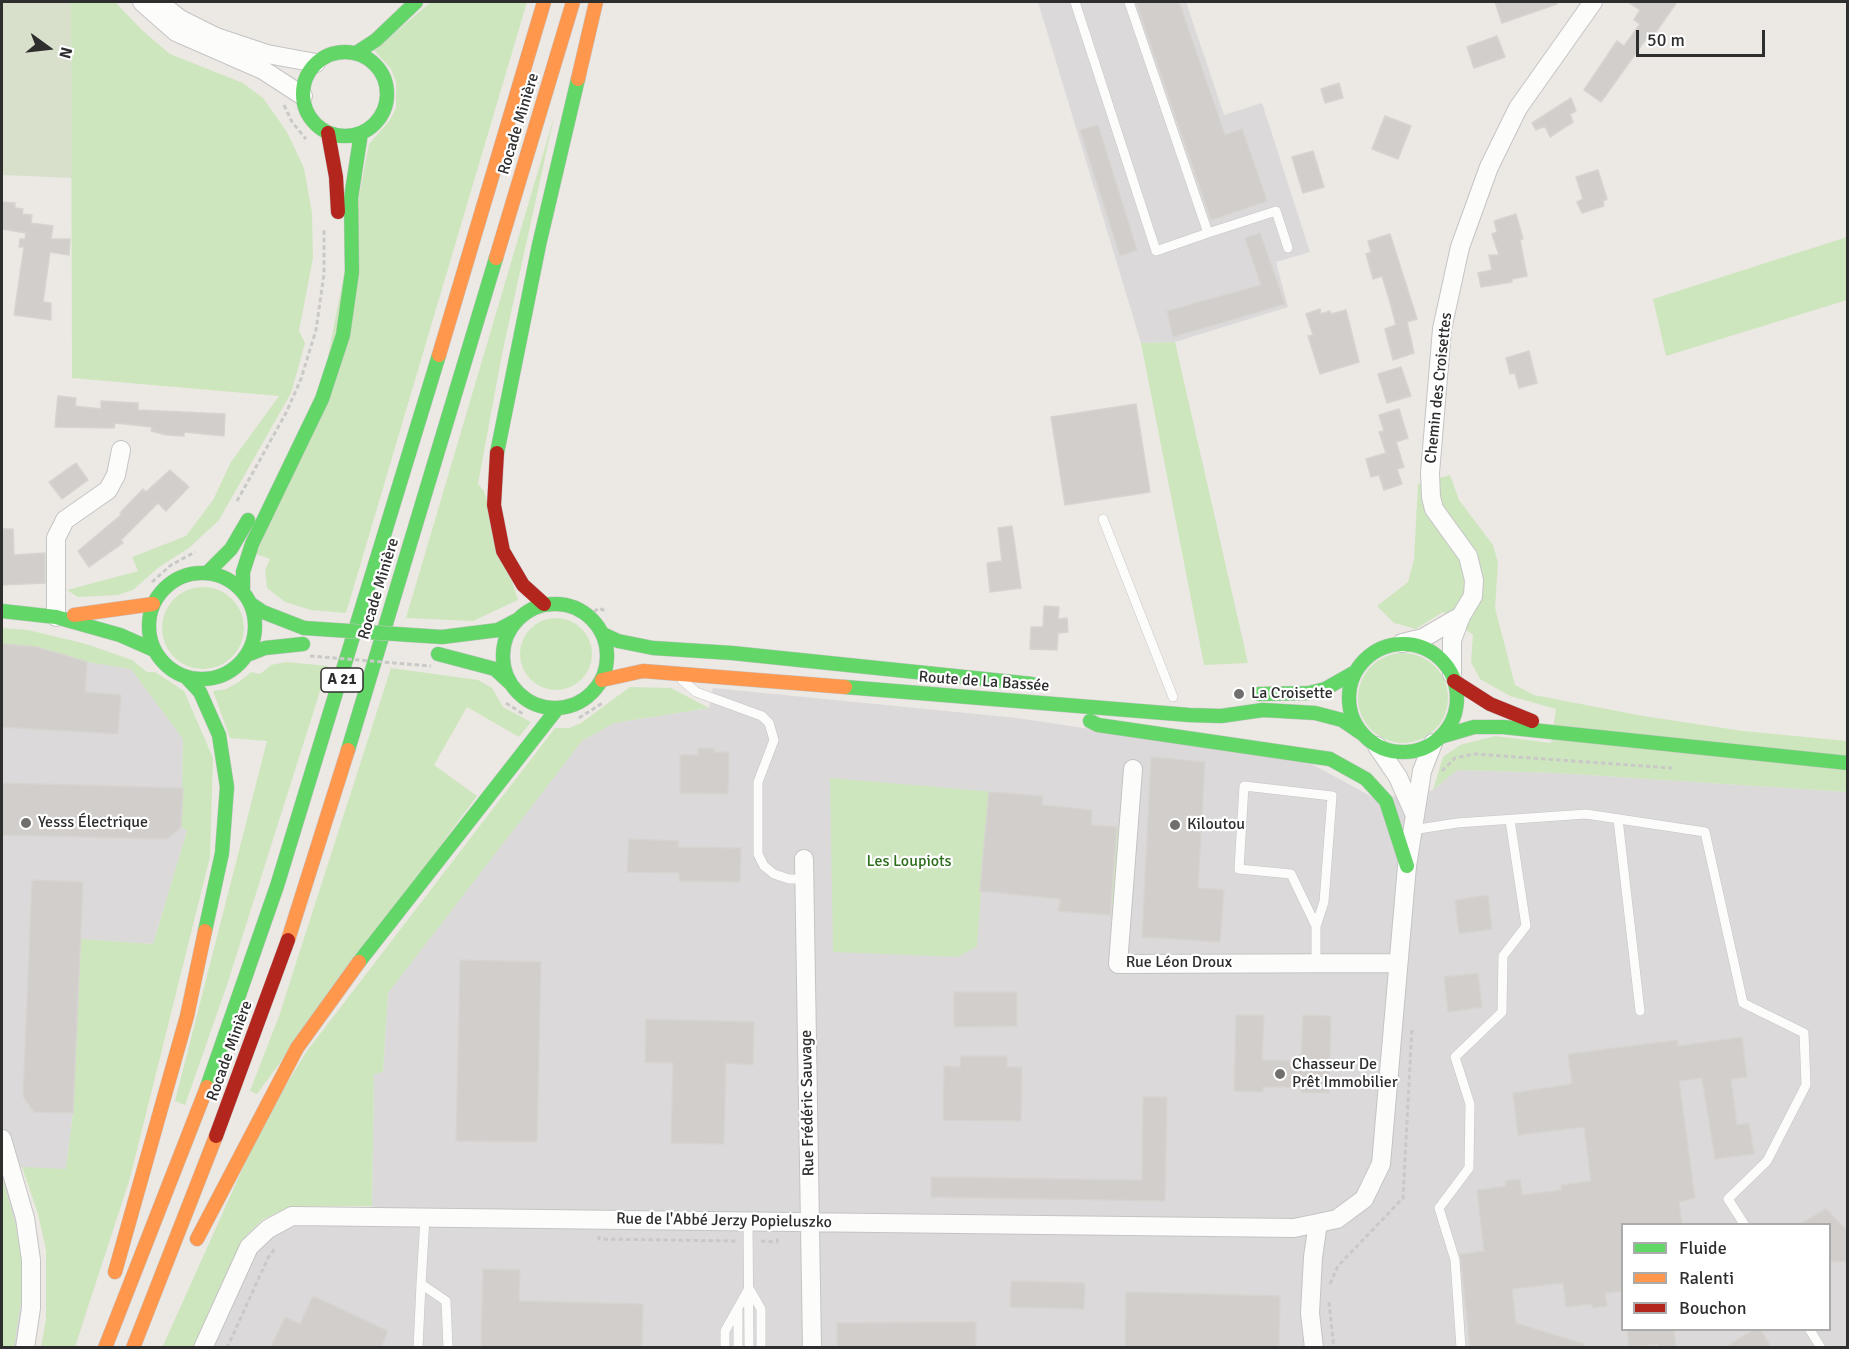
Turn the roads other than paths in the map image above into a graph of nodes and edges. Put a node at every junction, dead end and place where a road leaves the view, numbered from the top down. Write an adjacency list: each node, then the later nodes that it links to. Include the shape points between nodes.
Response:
1 (142, 2): 12 (street, via 176,32 263,70)
2 (158, 2): 11 (street, via 180,19 216,36 267,54)
3 (416, 2): 10 (main road, via 376,40)
4 (544, 2): 82 (main road, Rocade Minière / A 21, via 343,678 277,886 213,1073)
5 (573, 2): 78 (main road, Rocade Minière / A 21, via 313,868 254,1037)
6 (596, 2): 23 (main road, via 538,245 498,440 494,505 499,538 523,585)
7 (1075, 2): 15 (lane, via 1156,251)
8 (1129, 2): 15 (lane)
9 (1593, 2): 25 (street, Chemin des Croisettes, via 1518,108 1489,167 1461,247 1443,329 1431,497 1434,509 1468,556 1473,596)
10 (356, 53): 11 (main road, via 338,52); 14 (main road, via 378,68 387,91 378,120)
11 (316, 63): 12 (main road, via 304,82)
12 (303, 96): 13 (main road, via 310,118)
13 (328, 133): 14 (main road); 19 (main road, via 336,177 339,240 338,279 327,343 309,398 251,514 231,549)
14 (361, 133): 20 (main road, via 351,198 352,272 343,335 322,399 252,544 243,572)
15 (1208, 233): 16 (lane, via 1276,210)
16 (1288, 248)
17 (121, 450): 26 (street, via 108,490 65,520 56,538)
18 (1103, 519): 45 (lane)
19 (207, 573): 20 (main road, via 221,575); 21 (main road, via 190,573 175,579)
20 (243, 592): 22 (main road)
21 (153, 604): 26 (main road); 32 (main road, via 148,619)
22 (251, 604): 27 (main road, bridge, via 304,628 442,637 498,630); 34 (main road, via 254,639)
23 (544, 604): 27 (main road); 28 (main road, via 579,609 593,619)
24 (2, 611): 26 (main road)
25 (1461, 616): 29 (street, via 1423,638); 39 (street, Chemin des Croisettes, via 1452,640)
26 (56, 617): 32 (main road, via 120,635)
27 (517, 620): 41 (main road, via 504,644 503,663)
28 (603, 634): 40 (main road, via 607,657); 42 (main road, Route de La Bassée, via 654,648)
29 (1402, 643): 36 (main road, via 1374,651); 39 (main road, via 1432,652)
30 (337, 646): 33 (main road)
31 (309, 648): 34 (main road, via 265,648)
32 (153, 650): 38 (main road, via 163,663)
33 (393, 651)
34 (247, 655): 38 (main road, via 223,675 208,679)
35 (432, 658): 41 (main road, via 495,669)
36 (1354, 672): 43 (main road, via 1325,689 1309,693); 49 (main road, via 1348,704)
37 (677, 674): 40 (main road, Route de La Bassée, via 643,671); 47 (main road, Route de La Bassée); 60 (lane, via 696,692 762,716 769,723 774,740 758,783 758,854 774,874)
38 (186, 677): 74 (main road, via 200,692 219,735 227,787 222,853 187,1016)
39 (1453, 678): 50 (main road, via 1490,704); 51 (main road, via 1457,699 1454,717)
40 (602, 680): 48 (main road, via 578,703)
41 (509, 682): 48 (main road, via 529,702)
42 (1050, 686)
43 (1239, 694)
44 (1156, 696): 45 (main road)
45 (1173, 697): 46 (main road)
46 (1191, 698)
47 (1059, 705): 49 (main road, Route de La Bassée, via 1189,715 1221,716 1263,710 1315,713 1342,720); 59 (main road, via 1098,725 1330,759 1366,779 1386,801)
48 (557, 708): 71 (main road, via 333,995 297,1048)
49 (1361, 733): 52 (main road)
50 (1564, 733): 51 (main road, via 1474,727); 53 (main road)
51 (1437, 740): 52 (main road, via 1406,752); 57 (street, via 1426,758)
52 (1377, 746): 57 (street, via 1398,777)
53 (1848, 763)
54 (1133, 769): 62 (street, Rue Léon Droux, via 1118,964)
55 (1618, 819): 56 (lane, via 1586,814); 64 (lane); 70 (lane, via 1705,831 1743,1003 1804,1033 1806,1085 1767,1161 1728,1199)
56 (1510, 820): 57 (lane); 93 (lane, via 1526,926 1503,956 1502,1012 1455,1057 1470,1104 1469,1168 1438,1208 1455,1260)
57 (1413, 821): 59 (street)
58 (804, 859): 60 (street, Rue Frédéric Sauvage)
59 (1407, 866): 63 (street)
60 (804, 879): 68 (street, Rue Frédéric Sauvage)
61 (1316, 926): 61 (lane, via 1324,902 1332,796 1244,786 1239,869 1291,874); 62 (lane)
62 (1316, 963): 63 (street, Rue Léon Droux)
63 (1398, 963): 69 (street, via 1381,1164 1364,1199 1337,1219)
64 (1641, 1011)
65 (2, 1139): 80 (street, via 26,1218 31,1260 31,1308)
66 (425, 1218): 67 (street, Rue de l'Abbé Jerzy Popieluszko); 73 (lane); 84 (street, Rue de l'Abbé Jerzy Popieluszko, via 292,1216 268,1229 249,1247)
67 (748, 1221): 68 (street, Rue de l'Abbé Jerzy Popieluszko); 75 (lane)
68 (810, 1222): 69 (street, Rue de l'Abbé Jerzy Popieluszko, via 1294,1228); 91 (street, Rue Frédéric Sauvage)
69 (1318, 1223): 92 (street, via 1310,1313)
70 (1743, 1223)
71 (191, 1250)
72 (175, 1282): 78 (main road, via 153,1324)
73 (421, 1284): 85 (lane); 86 (lane, via 446,1302)
74 (111, 1286)
75 (749, 1288): 76 (lane); 89 (lane); 90 (lane, via 761,1309)
76 (738, 1310): 87 (lane, via 725,1331); 88 (lane)
77 (102, 1317): 81 (main road)
78 (140, 1330): 83 (main road, Rocade Minière / A 21)
79 (1811, 1331): 94 (lane)
80 (25, 1347)
81 (94, 1347)
82 (105, 1347)
83 (133, 1347)
84 (203, 1347)
85 (418, 1347)
86 (448, 1347)
87 (725, 1347)
88 (738, 1347)
89 (749, 1347)
90 (761, 1347)
91 (812, 1347)
92 (1314, 1347)
93 (1461, 1347)
94 (1821, 1347)

